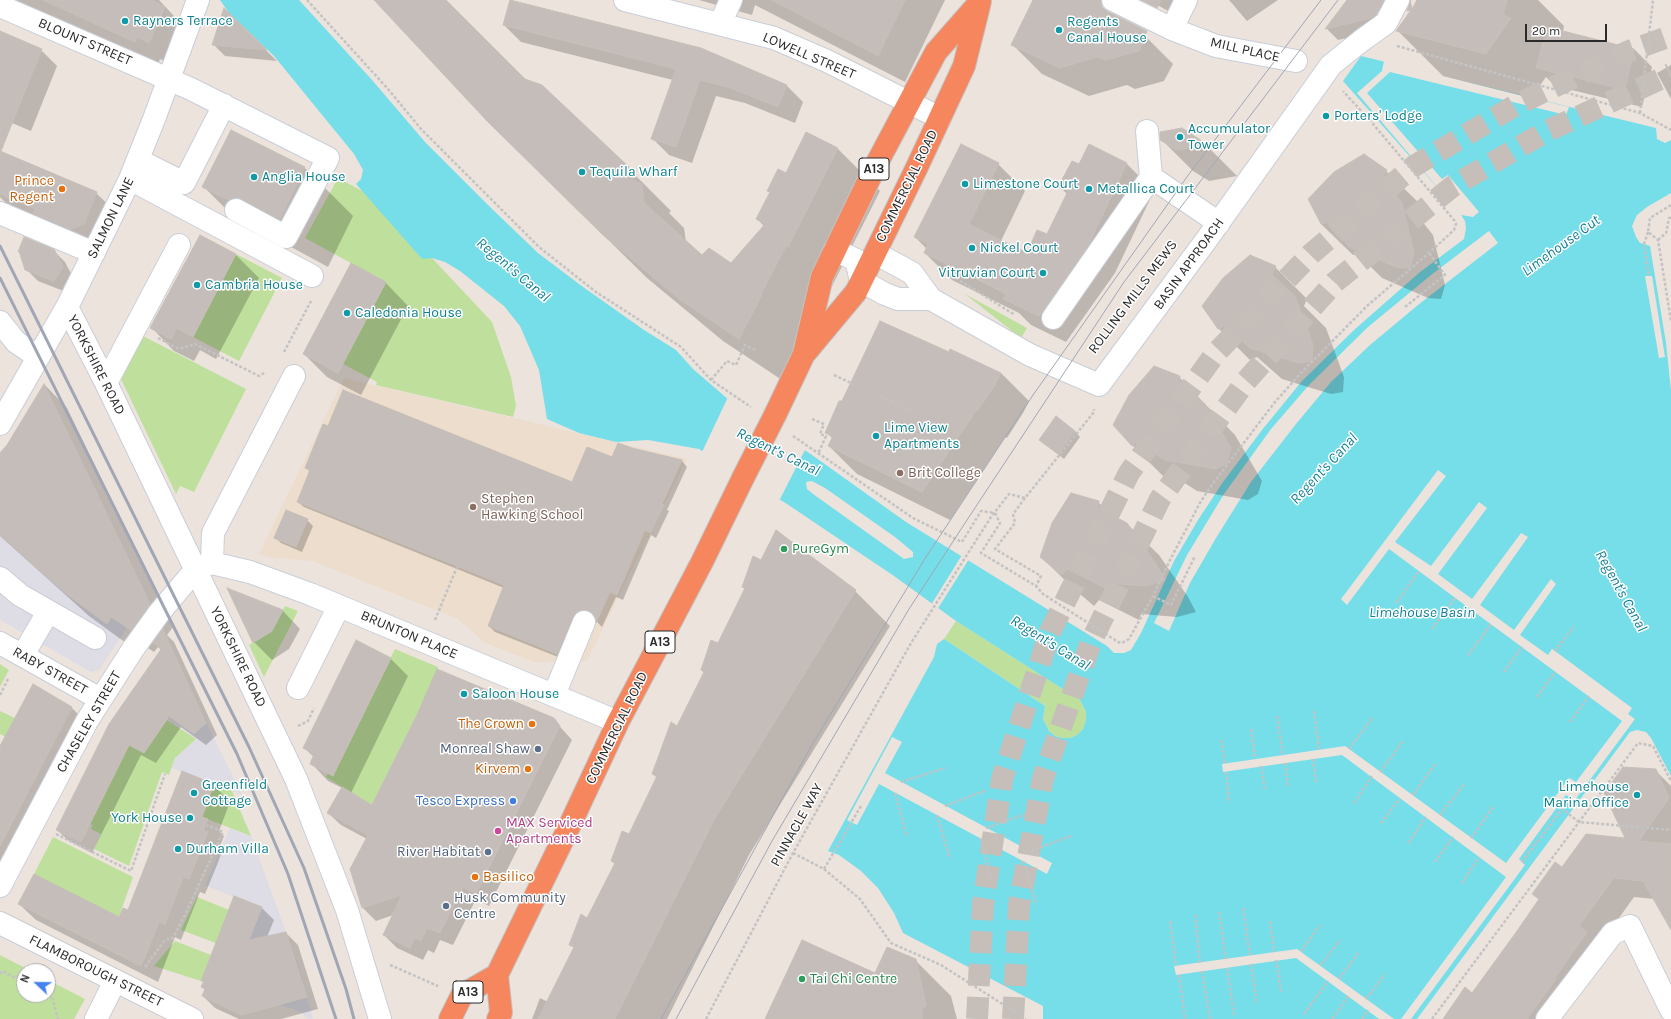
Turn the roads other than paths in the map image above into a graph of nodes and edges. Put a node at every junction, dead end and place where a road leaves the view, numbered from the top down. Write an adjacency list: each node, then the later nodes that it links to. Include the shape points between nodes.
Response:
1 (198, 0): 12 (street, SALMON LANE)
2 (625, 0): 9 (street, LOWELL STREET)
3 (731, 0): 9 (street)
4 (1113, 0): 10 (street, MILL PLACE)
5 (1186, 0): 10 (street)
6 (1398, 0): 21 (street, BASIN APPROACH, via 1386,23 1331,65)
7 (981, 1): 13 (highway, COMMERCIAL ROAD / A13, via 936,52); 15 (highway, COMMERCIAL ROAD / A13, via 964,66)
8 (0, 6): 12 (street, BLOUNT STREET)
9 (720, 24): 13 (street, LOWELL STREET, via 774,38)
10 (1172, 29): 11 (street, MILL PLACE, via 1216,46)
11 (1296, 61)
12 (169, 79): 14 (street, BLOUNT STREET); 17 (street, SALMON LANE)
13 (909, 102): 15 (street, LOWELL STREET); 23 (highway, COMMERCIAL ROAD / A13)
14 (224, 105): 17 (street, via 184,183); 19 (street, BLOUNT STREET, via 328,158 286,237)
15 (940, 118): 25 (highway, COMMERCIAL ROAD / A13)
16 (1148, 131): 18 (street)
17 (134, 170): 24 (street, SALMON LANE); 26 (street)
18 (1151, 177): 21 (street); 30 (street)
19 (236, 210)
20 (0, 213): 24 (street)
21 (1219, 223): 28 (street, BASIN APPROACH, via 1099,385 1030,355)
22 (179, 245): 35 (street)
23 (835, 250): 27 (street, via 856,260); 32 (highway, COMMERCIAL ROAD / A13, via 822,277)
24 (94, 253): 29 (street, SALMON LANE)
25 (875, 253): 27 (highway, COMMERCIAL ROAD / A13); 28 (street, via 912,273)
26 (312, 276)
27 (861, 281): 28 (street, via 898,299); 32 (highway, COMMERCIAL ROAD / A13, via 856,292)
28 (931, 299)
29 (67, 307): 33 (street, SALMON LANE); 35 (street, YORKSHIRE ROAD)
30 (1053, 318)
31 (0, 322): 33 (street, via 16,342)
32 (804, 354): 48 (highway, COMMERCIAL ROAD / A13, bridge, via 702,562)
33 (38, 357): 36 (street, SALMON LANE)
34 (286, 371): 37 (street, via 214,533)
35 (106, 383): 37 (street, YORKSHIRE ROAD)
36 (1, 421)
37 (204, 566): 39 (street, BRUNTON PLACE, via 250,572); 47 (street, CHASELEY STREET, via 160,613); 56 (street, YORKSHIRE ROAD, via 296,779 347,910)
38 (0, 578): 40 (street, via 20,595)
39 (339, 606): 45 (street); 46 (street, BRUNTON PLACE)
40 (48, 612): 42 (street); 44 (street)
41 (584, 622): 46 (street)
42 (95, 638)
43 (0, 643): 44 (street, RABY STREET)
44 (18, 663): 47 (street, RABY STREET)
45 (298, 688)
46 (554, 695): 48 (street, BRUNTON PLACE)
47 (100, 698): 49 (street, CHASELEY STREET)
48 (618, 722): 51 (highway, COMMERCIAL ROAD / A13)
49 (0, 886)
50 (0, 923): 52 (street, FLAMBOROUGH STREET)
51 (497, 975): 57 (highway, A13, via 462,995); 58 (highway, A13, via 501,1013)
52 (115, 981): 54 (street); 55 (street, FLAMBOROUGH STREET)
53 (1671, 1010): 59 (street, via 1630,926 1613,933)
54 (96, 1019)
55 (192, 1019)
56 (380, 1019)
57 (450, 1019)
58 (498, 1019)
59 (1548, 1019)

